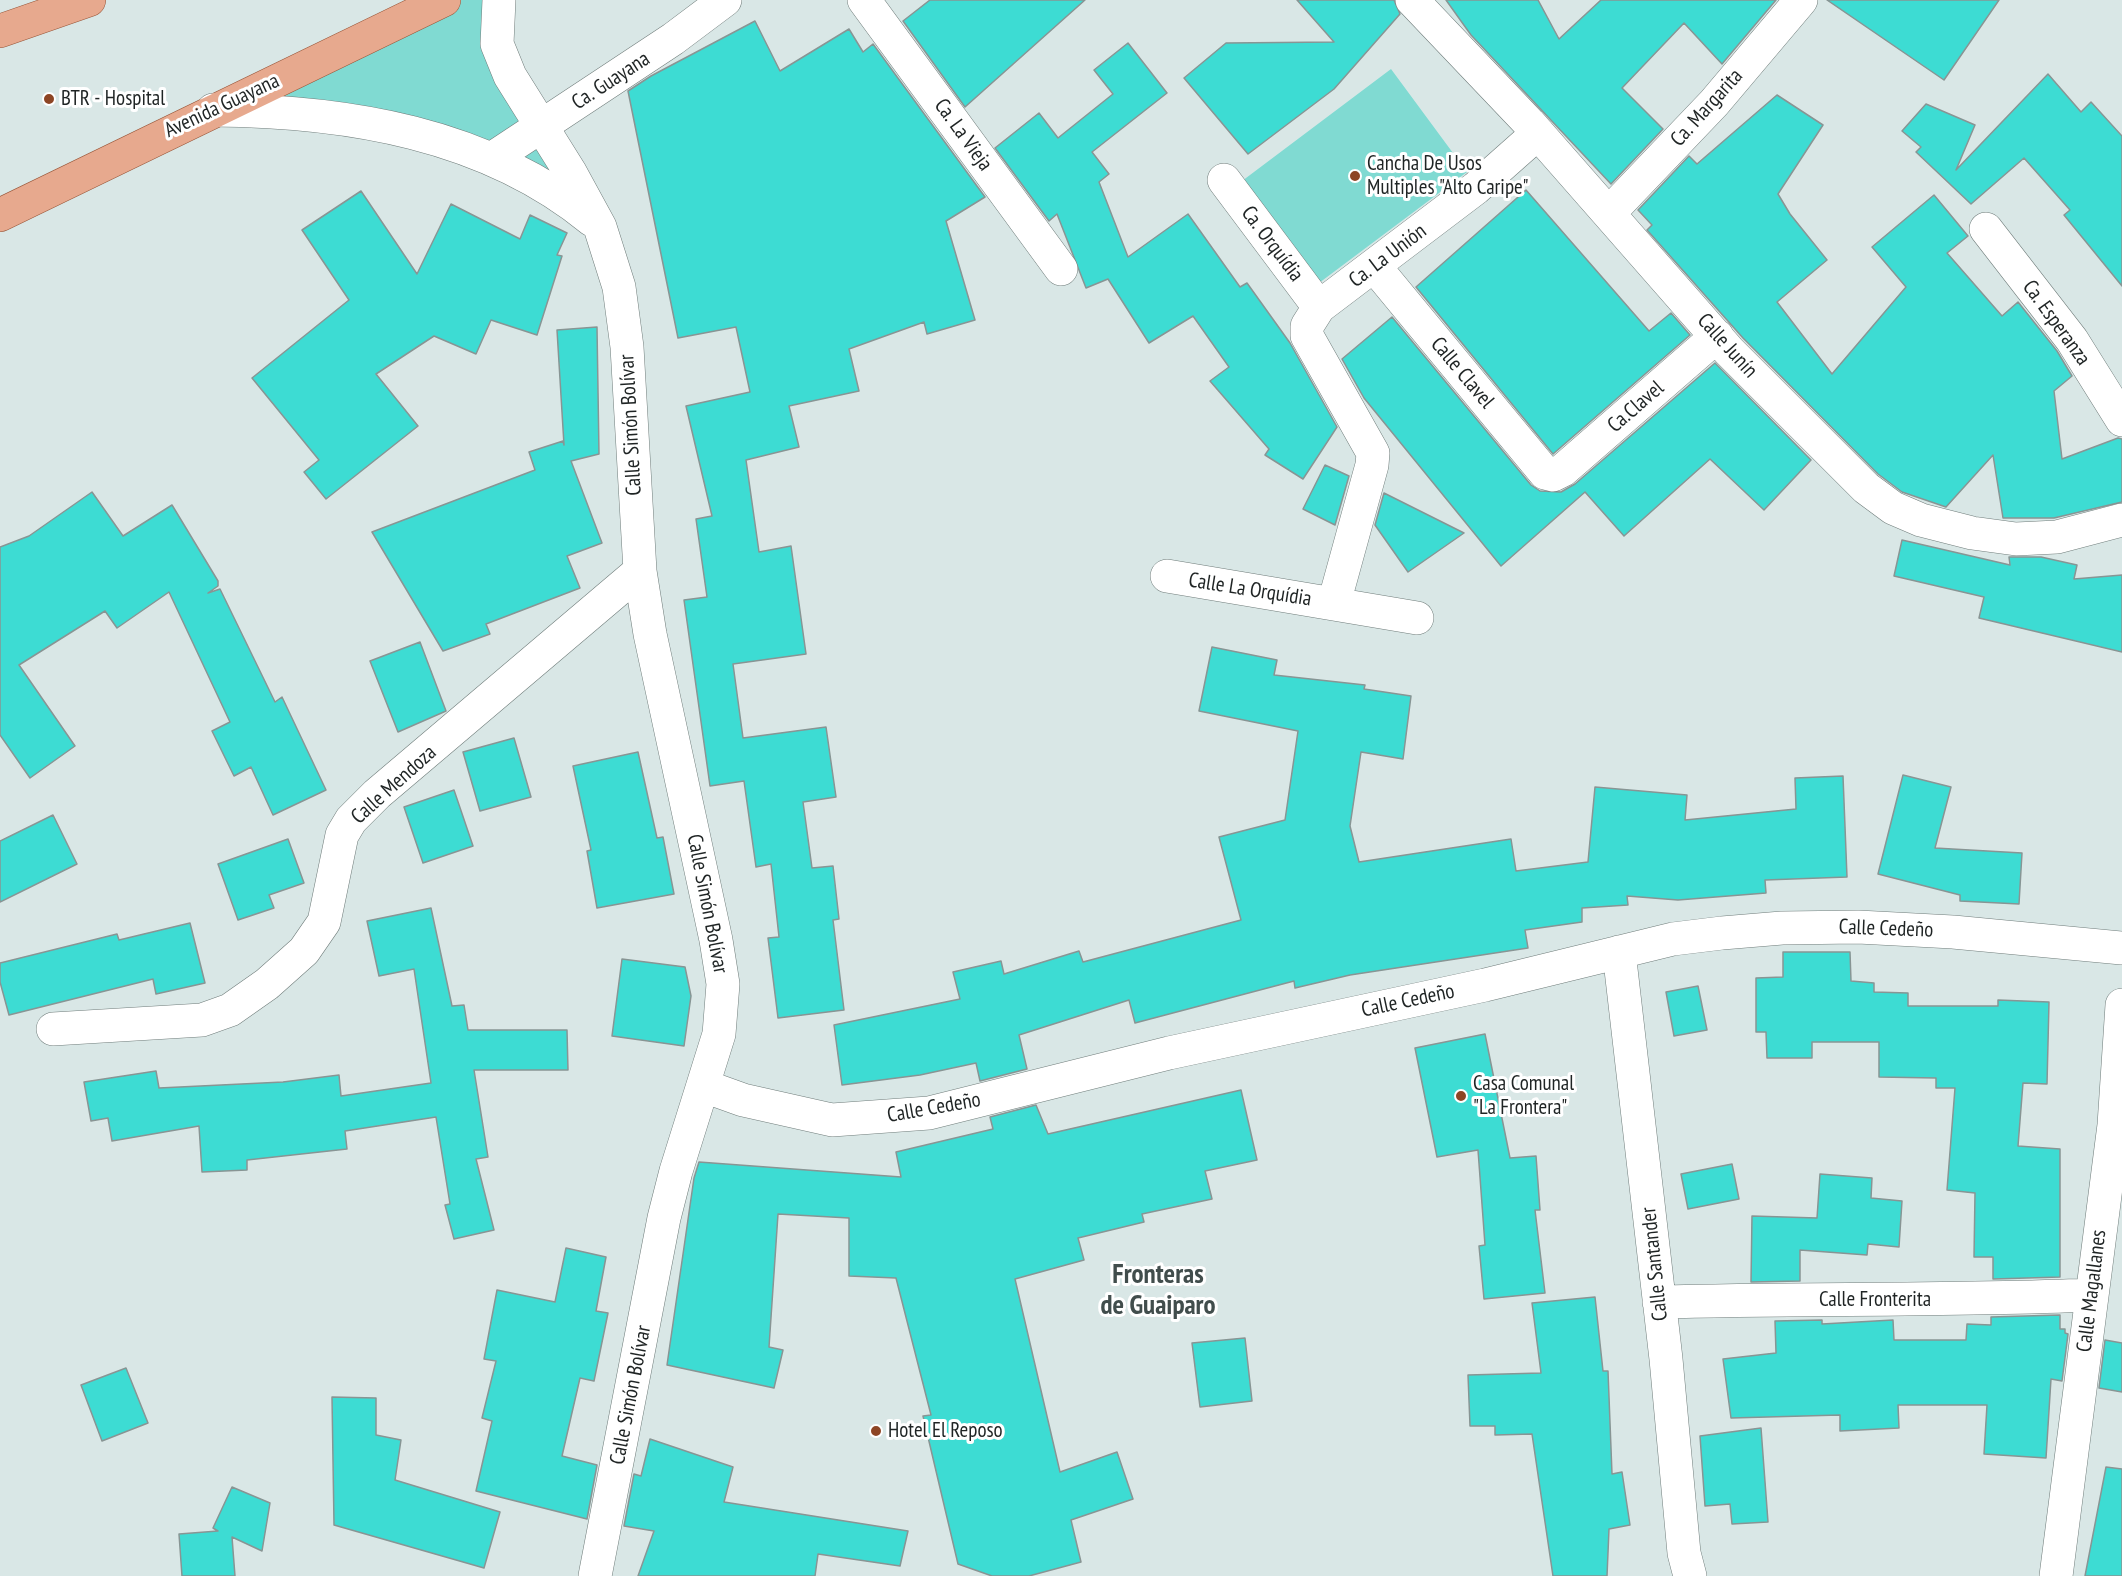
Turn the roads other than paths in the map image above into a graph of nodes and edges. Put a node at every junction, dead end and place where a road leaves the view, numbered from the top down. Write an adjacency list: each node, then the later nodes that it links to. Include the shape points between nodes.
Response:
1 (89, 0): 8 (main road)
2 (444, 0): 9 (main road, Avenida Guayana)
3 (499, 0): 10 (street, Calle Simón Bolívar, via 497,44 510,76)
4 (725, 0): 10 (street, Ca. Guayana)
5 (864, 0): 19 (street, Ca. La Vieja)
6 (1412, 0): 11 (street, Calle Junín)
7 (1801, 0): 14 (street, Ca. Margarita, via 1714,103)
8 (0, 31)
9 (213, 110): 12 (street, via 281,111 411,131); 15 (main road, Avenida Guayana)
10 (541, 127): 12 (street, Ca. Guayana); 16 (street, Calle Simón Bolívar)
11 (1538, 133): 14 (street, Calle Junín); 18 (street, Ca. La Unión, via 1476,188)
12 (493, 158): 16 (street, via 566,198)
13 (1224, 180): 20 (street, Ca. Orquídia)
14 (1609, 213): 21 (street, Calle Junín)
15 (0, 215)
16 (600, 227): 25 (street, Calle Simón Bolívar, via 619,287 627,347)
17 (1986, 229): 22 (street, Ca. Esperanza, via 2072,340)
18 (1374, 267): 20 (street, Ca. La Unión); 23 (street, Calle Clavel, via 1545,473)
19 (1061, 270)
20 (1319, 307): 27 (street, Calle La Orquídia, via 1307,326 1307,336 1373,453)
21 (1717, 336): 23 (street, Ca.Clavel); 24 (street, Calle Junín, via 1824,447 1893,508 1972,533 2016,539 2057,537)
22 (2122, 420)
23 (1553, 475)
24 (2122, 520)
25 (640, 571): 32 (street, Calle Mendoza, via 351,820 342,835 324,922 304,951 267,984 230,1010 202,1020); 33 (street, Calle Simón Bolívar, via 723,984 719,1034)
26 (1167, 576): 27 (street, Calle La Orquídia)
27 (1334, 603): 28 (street, Calle La Orquídia)
28 (1417, 618)
29 (2122, 948): 30 (street, Calle Cedeño, via 1858,927 1722,933)
30 (1619, 952): 33 (street, Calle Cedeño, via 1169,1053 929,1113 832,1120 755,1104); 35 (street, Calle Santander)
31 (2122, 1005): 34 (street, Calle Magallanes, via 2114,1125)
32 (53, 1029)
33 (704, 1086): 36 (street, Calle Simón Bolívar, via 664,1218)
34 (2091, 1295): 35 (street, Calle Fronterita, via 1969,1300); 38 (street, Calle Magallanes)
35 (1659, 1302): 37 (street, Calle Santander, via 1684,1553)
36 (595, 1576)
37 (1690, 1576)
38 (2056, 1576)

